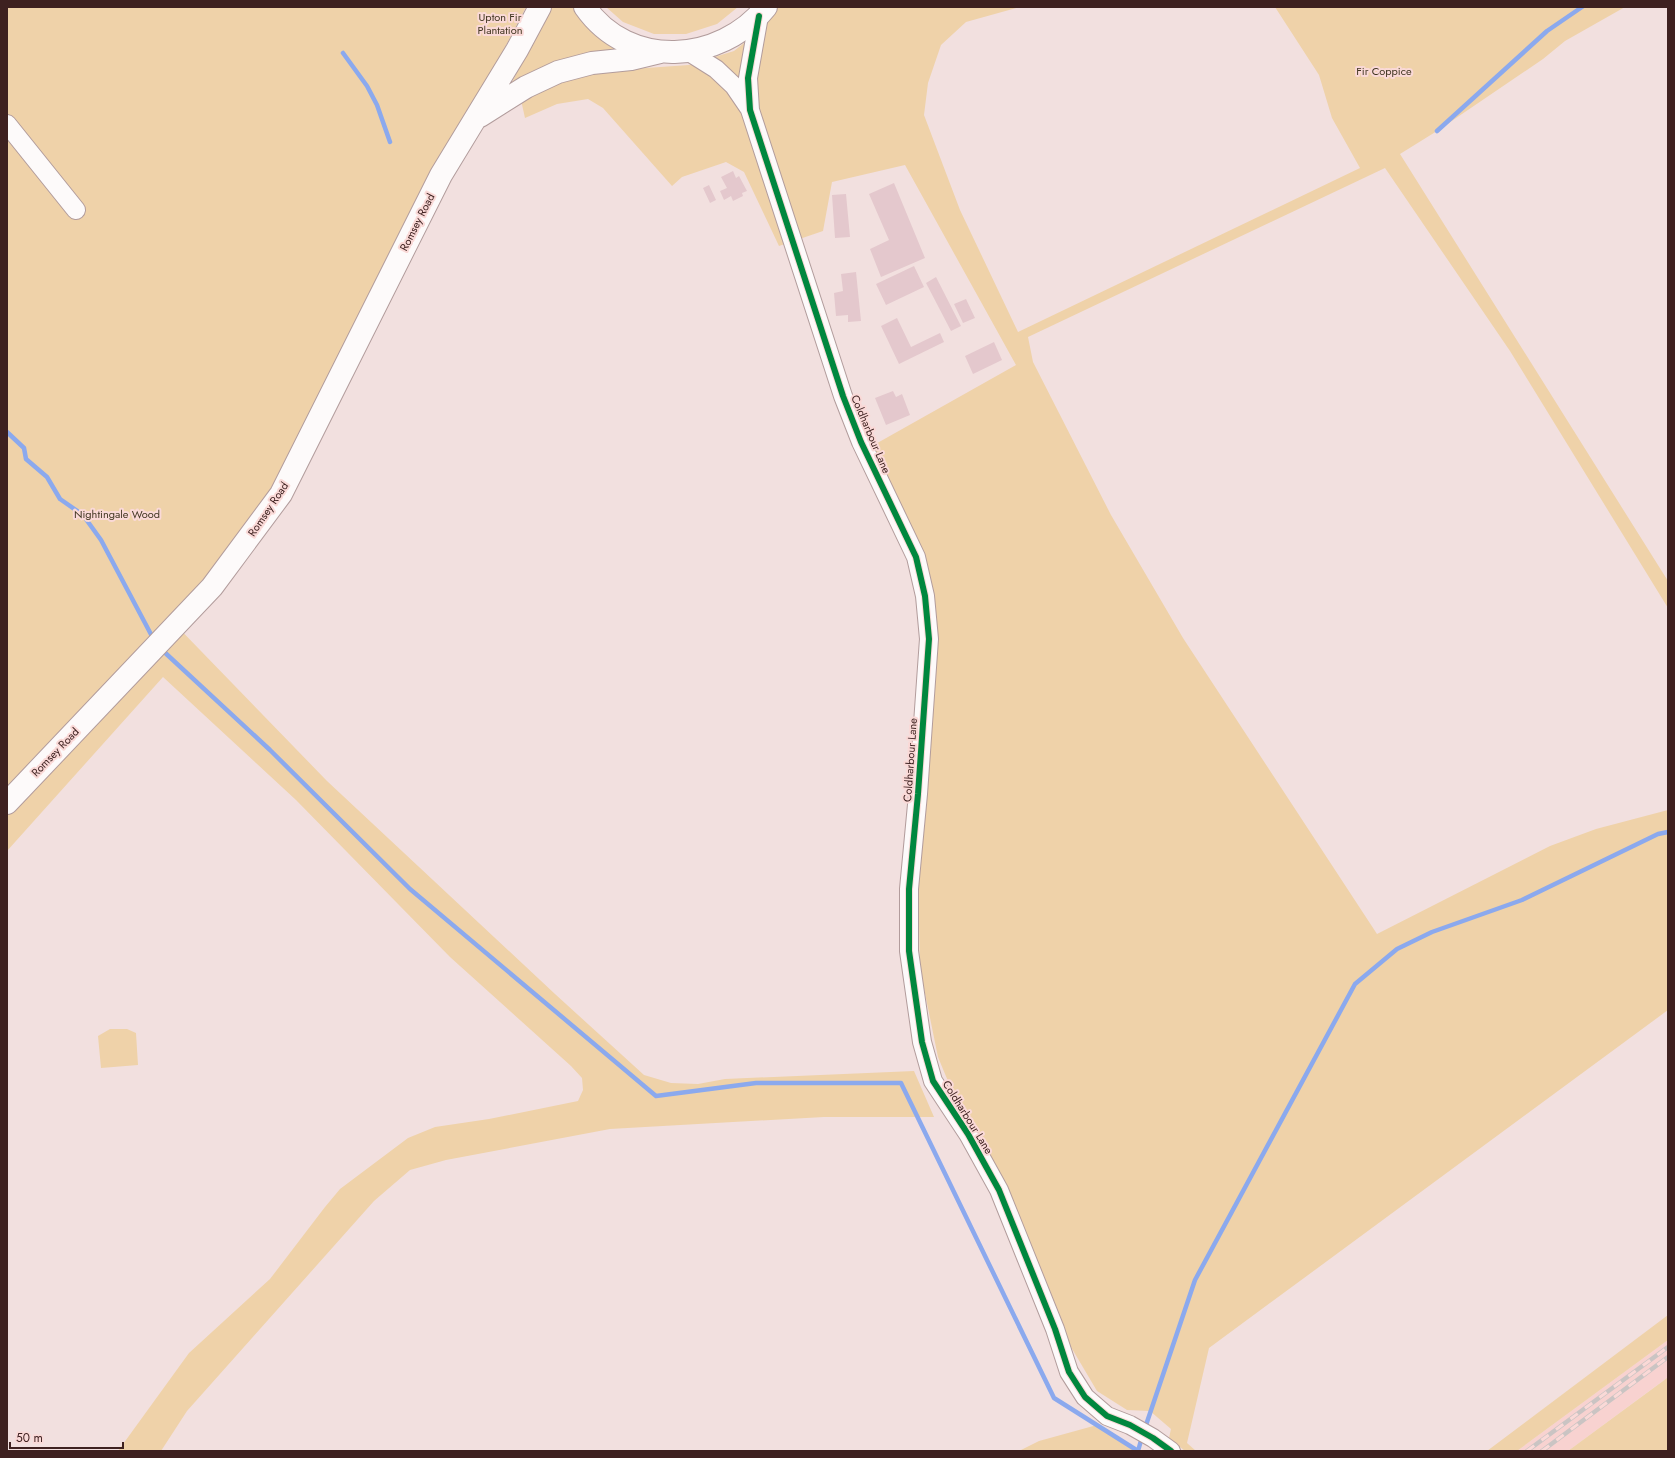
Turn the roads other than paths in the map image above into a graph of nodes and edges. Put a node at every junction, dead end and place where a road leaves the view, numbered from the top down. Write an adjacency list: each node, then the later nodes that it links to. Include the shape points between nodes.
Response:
1 (540, 7): 7 (main road, Romsey Road, via 517,50)
2 (585, 7): 4 (main road, via 605,27 622,39)
3 (763, 12): 5 (main road, via 744,30 727,40); 6 (street, Coldharbour Lane, via 748,78)
4 (663, 52): 5 (main road); 7 (main road, Romsey Road, via 631,59 592,63 558,72 526,87)
5 (689, 52): 6 (street, Coldharbour Lane, via 716,69 734,86)
6 (750, 110): 11 (street, Coldharbour Lane, via 844,396 861,442 916,557 925,596 929,639 909,889 909,951 922,1042 933,1081 968,1134 1000,1190 1055,1329 1069,1372 1085,1396 1107,1416 1135,1428)
7 (474, 119): 10 (main road, Romsey Road, via 441,175 281,494 212,587)
8 (7, 124): 9 (street)
9 (76, 210)
10 (7, 803)
11 (1172, 1451)

